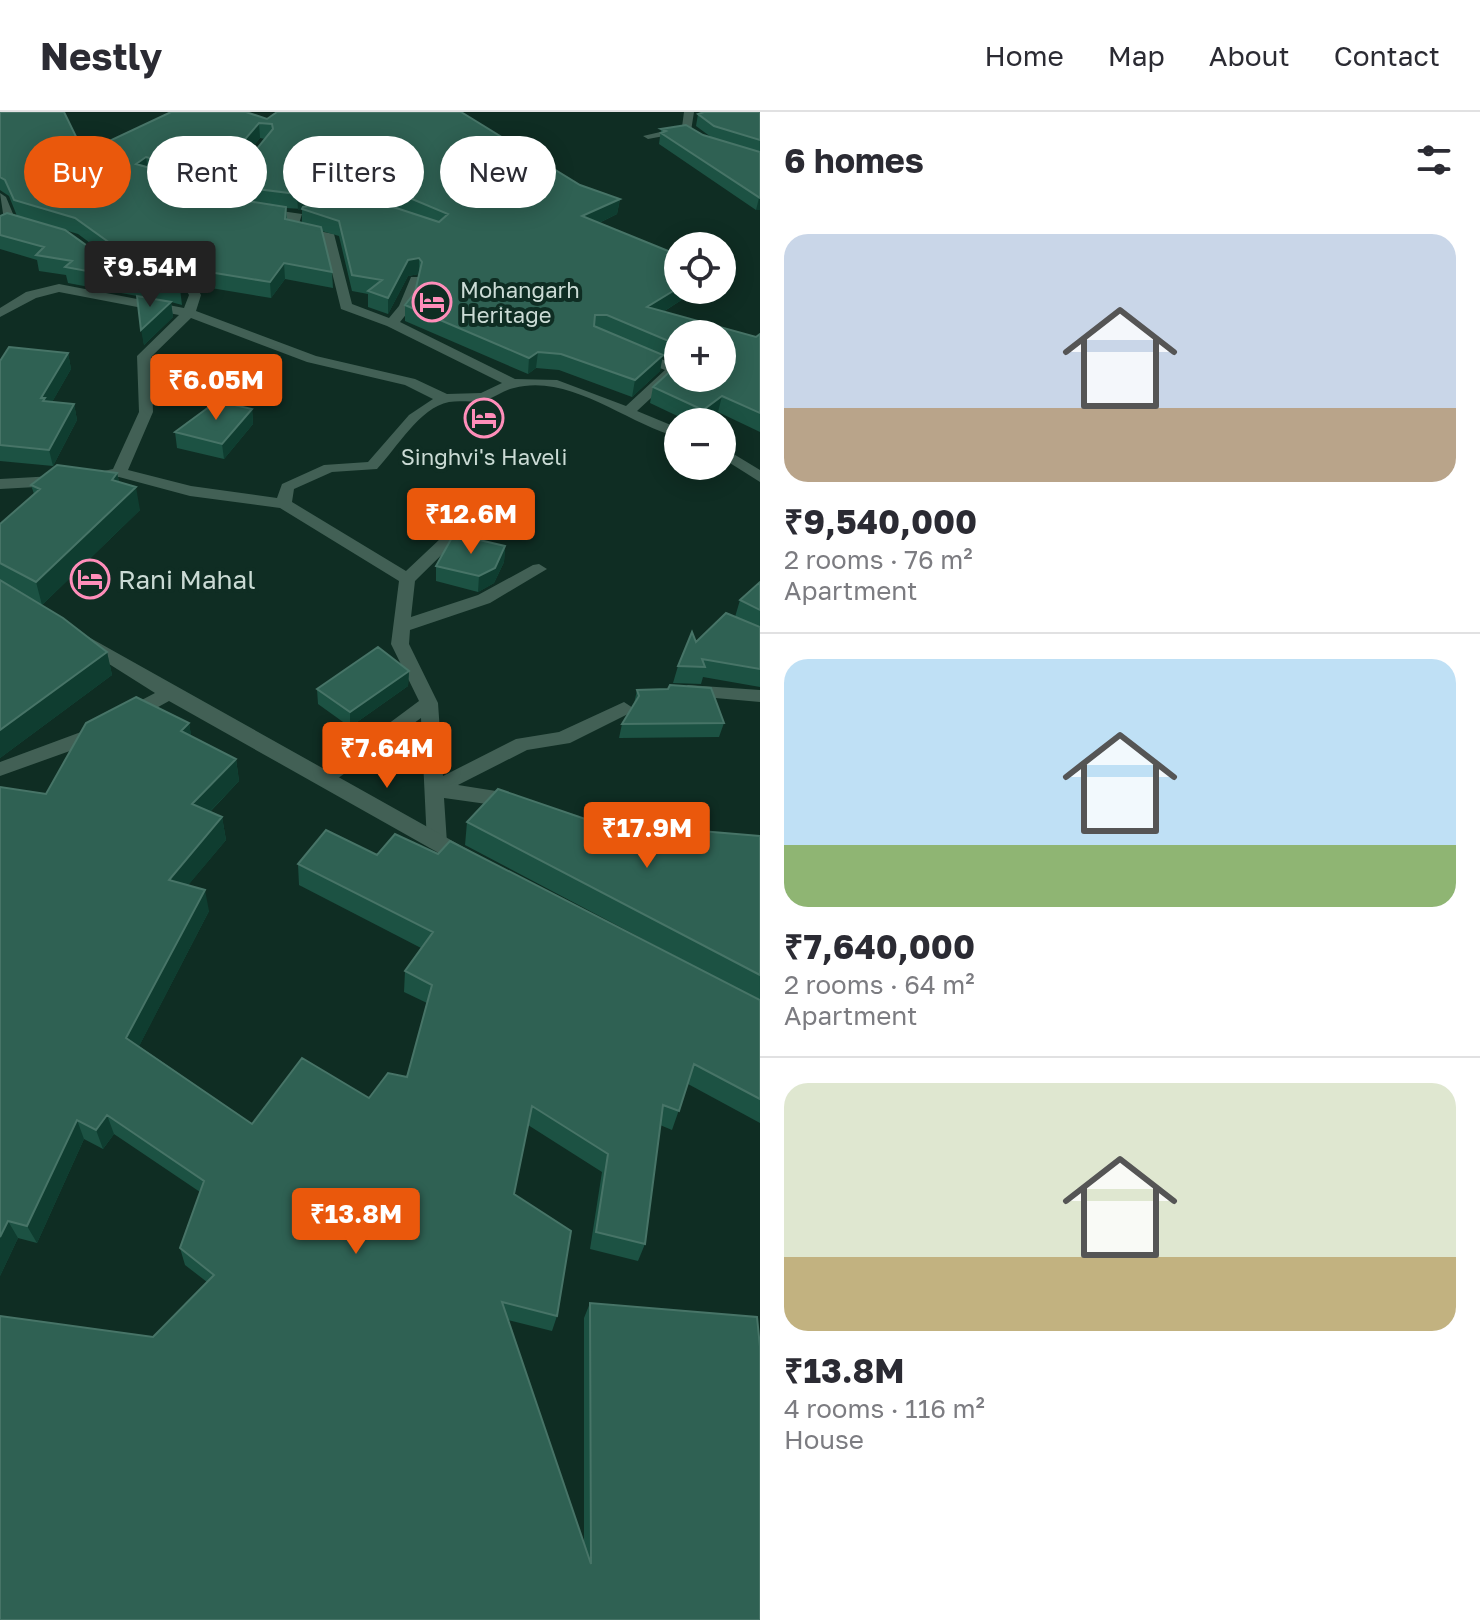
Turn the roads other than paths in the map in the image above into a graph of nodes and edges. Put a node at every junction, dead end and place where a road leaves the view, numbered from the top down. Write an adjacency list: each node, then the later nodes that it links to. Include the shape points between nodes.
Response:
1 (689, 112): 2 (street, via 692,132)
2 (648, 136)
3 (0, 197): 5 (street)
4 (240, 209): 12 (street, via 303,216 291,229 330,237 346,306)
5 (11, 224)
6 (134, 270): 11 (street, via 187,280 195,295)
7 (415, 280): 12 (street)
8 (14, 289): 9 (street)
9 (31, 295): 10 (street); 11 (street, via 59,288)
10 (0, 313)
11 (189, 313): 15 (street, via 312,359 410,382); 19 (street, via 144,356 146,412)
12 (392, 323): 14 (street)
13 (625, 350): 16 (street, via 674,369)
14 (513, 383): 15 (street, via 481,398); 16 (street, via 547,382)
15 (445, 399): 22 (street, via 427,409 372,466 329,468 287,487)
16 (627, 413): 17 (street)
17 (664, 429)
18 (736, 461): 20 (street)
19 (119, 472): 21 (street, via 90,479); 22 (street, via 190,491)
20 (760, 477)
21 (0, 484)
22 (284, 504): 25 (street)
23 (481, 508): 25 (street)
24 (539, 569): 26 (street, via 484,599)
25 (407, 579): 26 (street)
26 (401, 627): 31 (street, via 400,644)
27 (65, 629): 29 (street)
28 (670, 691): 30 (street)
29 (169, 693): 33 (street, via 88,737); 34 (street)
30 (760, 696)
31 (429, 703): 34 (street); 35 (street)
32 (624, 708): 35 (street, via 563,738 523,744)
33 (0, 769)
34 (323, 779): 37 (street)
35 (434, 789): 36 (street, via 512,800); 37 (street)
36 (538, 811)
37 (437, 843): 38 (street)
38 (491, 872)

